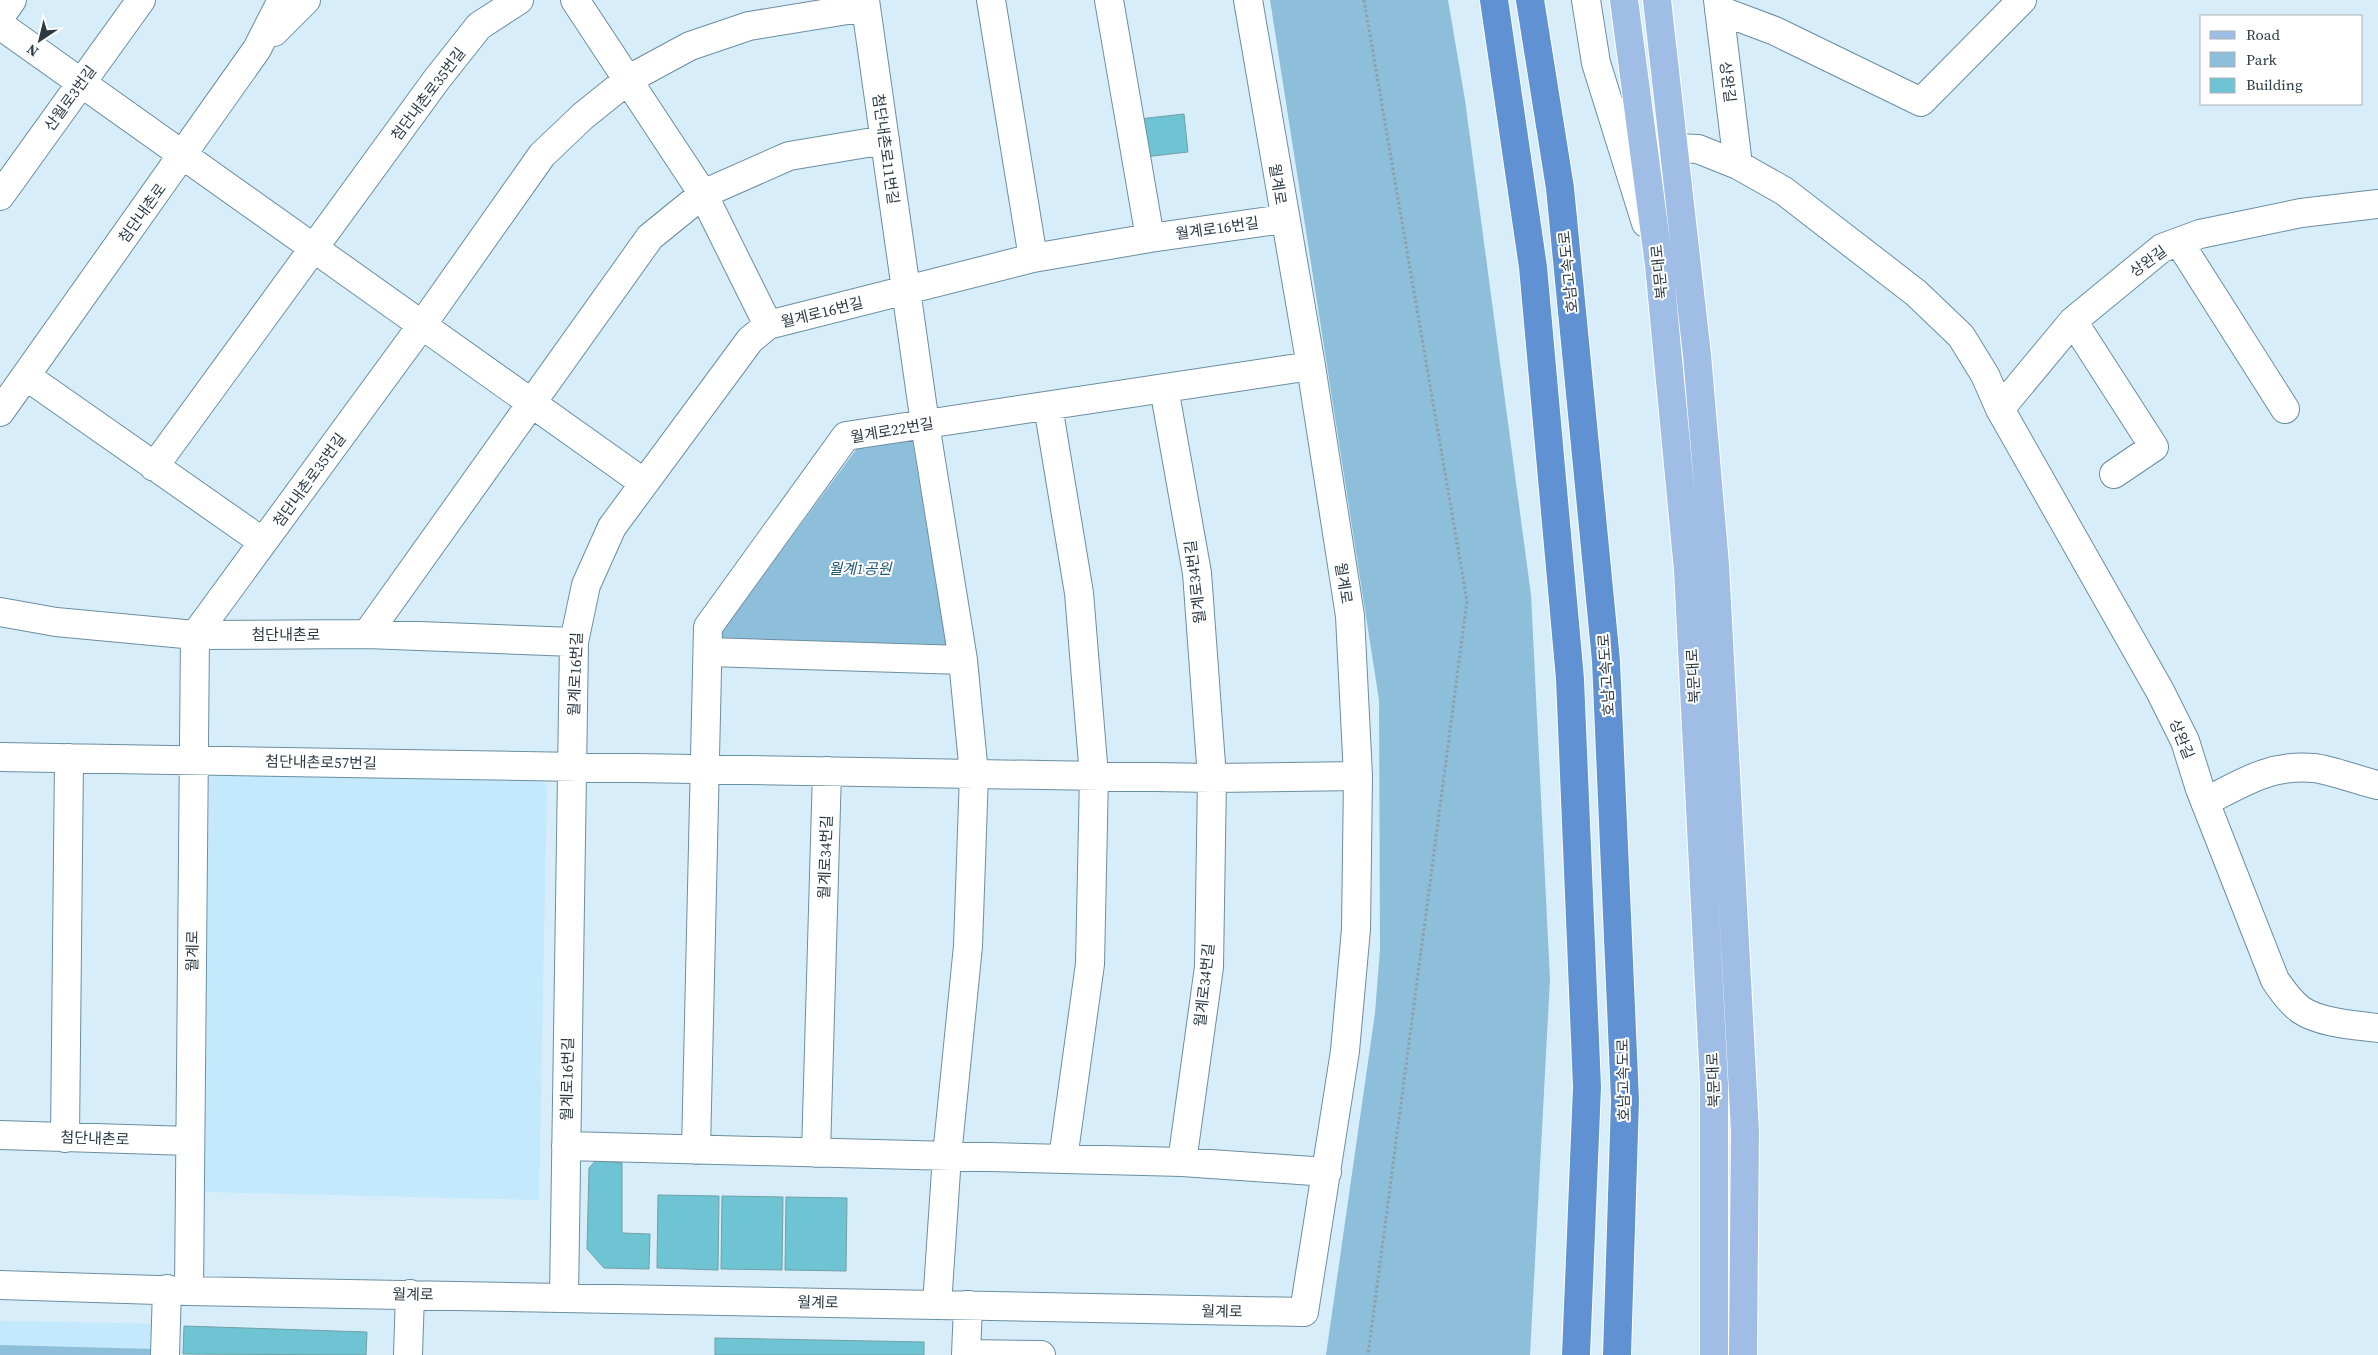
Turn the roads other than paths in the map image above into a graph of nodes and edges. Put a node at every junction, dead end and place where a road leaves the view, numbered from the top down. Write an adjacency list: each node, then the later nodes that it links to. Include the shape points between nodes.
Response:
1 (12, 0): 18 (street)
2 (141, 0): 22 (street, 산월로3번길)
3 (282, 0): 20 (street)
4 (306, 0): 20 (street)
5 (519, 0): 33 (street, 첨단내촌로35번길, via 479,26)
6 (576, 0): 21 (street)
7 (991, 0): 34 (street)
8 (1109, 0): 31 (street)
9 (1248, 0): 30 (street, 월계로)
10 (1494, 0): 92 (highway, via 1533,267 1570,679 1587,1086)
11 (1530, 0): 93 (highway, 호남고속도로, via 1560,188 1606,662 1626,1100)
12 (1586, 0): 35 (street, via 1596,63)
13 (1624, 0): 35 (main road, 북문대로)
14 (1657, 0): 24 (main road, 북문대로)
15 (2022, 0): 17 (street, via 1921,102)
16 (865, 4): 21 (street, 첨단내촌로11번길, via 749,26 690,46); 23 (street, 첨단내촌로11번길)
17 (1719, 5): 26 (street, 상완길)
18 (0, 17)
19 (0, 25): 22 (street)
20 (257, 49): 25 (street, 첨단내촌로)
21 (629, 79): 27 (street); 38 (street, 첨단내촌로35번길, via 542,155)
22 (82, 83): 25 (street); 28 (street, 산월로3번길)
23 (885, 140): 27 (street, via 789,156); 36 (street, 첨단내촌로11번길)
24 (1673, 148): 26 (street, 상완길, via 1698,149); 95 (main road, 북문대로, via 1697,355 1715,565 1745,1131)
25 (183, 155): 33 (street); 41 (street, 첨단내촌로)
26 (1738, 165): 45 (street, 상완길, via 1784,191 1916,293 1961,336 1985,375)
27 (703, 194): 39 (street); 43 (street, via 650,237)
28 (0, 196)
29 (2378, 204): 32 (street, 상완길, via 2301,213 2200,234)
30 (1284, 219): 31 (street, 월계로16번길); 40 (street, 월계로)
31 (1150, 238): 34 (street, 월계로16번길)
32 (2179, 242): 37 (street, 상완길, via 2162,248); 46 (street)
33 (313, 248): 38 (street); 49 (street, 첨단내촌로35번길)
34 (1033, 258): 36 (street, 월계로16번길)
35 (1659, 265): 94 (main road, 북문대로, via 1688,570 1713,1064)
36 (907, 290): 39 (street, 월계로16번길); 48 (street, 첨단내촌로11번길)
37 (2073, 321): 45 (street, 상완길); 50 (street, via 2154,447)
38 (422, 325): 43 (street); 52 (street, 첨단내촌로35번길)
39 (768, 325): 51 (street, 월계로16번길, via 750,340)
40 (1311, 366): 42 (street, 월계로22번길); 67 (street, 월계로, via 1350,616)
41 (26, 376): 47 (street, 첨단내촌로); 49 (street)
42 (1164, 388): 44 (street, 월계로22번길); 68 (street, 월계로34번길, via 1197,573)
43 (532, 403): 51 (street); 54 (street)
44 (1048, 406): 48 (street, 월계로22번길); 66 (street, via 1079,594)
45 (2000, 409): 70 (street, 상완길, via 2160,690 2186,741)
46 (2285, 409)
47 (0, 412)
48 (925, 424): 57 (street, 월계로22번길, via 846,436 708,626); 58 (street)
49 (154, 467): 52 (street)
50 (2114, 474)
51 (644, 482): 56 (street, 월계로16번길, via 612,527 586,585)
52 (263, 542): 55 (street, 첨단내촌로35번길)
53 (0, 612): 55 (street, 첨단내촌로, via 56,622)
54 (367, 634): 55 (street, 첨단내촌로); 56 (street, 첨단내촌로)
55 (195, 635): 61 (street, 월계로)
56 (574, 642): 62 (street, 월계로16번길)
57 (708, 652): 58 (street); 63 (street, 월계로22번길)
58 (963, 660): 65 (street)
59 (0, 757): 60 (street, 첨단내촌로57번길)
60 (69, 758): 61 (street, 첨단내촌로57번길); 73 (street)
61 (194, 760): 62 (street, 첨단내촌로57번길); 74 (street, 월계로)
62 (573, 767): 63 (street); 75 (street, 월계로16번길)
63 (705, 769): 64 (street); 76 (street)
64 (827, 771): 65 (street); 77 (street, 월계로34번길)
65 (974, 774): 66 (street); 78 (street, via 968,946)
66 (1094, 776): 68 (street); 79 (street, via 1090,964)
67 (1358, 776): 68 (street); 81 (street, 월계로, via 1356,929 1345,1051)
68 (1212, 778): 80 (street, 월계로34번길, via 1209,967)
69 (2378, 785): 70 (street, via 2315,768 2284,769 2258,774)
70 (2205, 802): 71 (street, 상완길, via 2265,959 2287,998 2301,1010 2321,1018)
71 (2378, 1028)
72 (0, 1135): 73 (street, 첨단내촌로)
73 (65, 1138): 74 (street, 첨단내촌로)
74 (190, 1140): 83 (street, 월계로)
75 (566, 1146): 76 (street); 85 (street, 월계로16번길)
76 (696, 1150): 77 (street)
77 (816, 1153): 78 (street)
78 (947, 1156): 79 (street); 86 (street)
79 (1063, 1159): 80 (street)
80 (1182, 1162): 81 (street)
81 (1327, 1172): 87 (street, 월계로, via 1304,1312)
82 (0, 1285): 83 (street, 월계로)
83 (178, 1290): 84 (street, 월계로); 89 (street)
84 (410, 1294): 85 (street, 월계로); 90 (street)
85 (564, 1297): 86 (street, 월계로)
86 (937, 1305): 87 (street, 월계로)
87 (968, 1305): 88 (street)
88 (966, 1354): 91 (street)
89 (165, 1355)
90 (408, 1355)
91 (1041, 1355)
92 (1576, 1355)
93 (1617, 1355)
94 (1714, 1355)
95 (1744, 1355)

